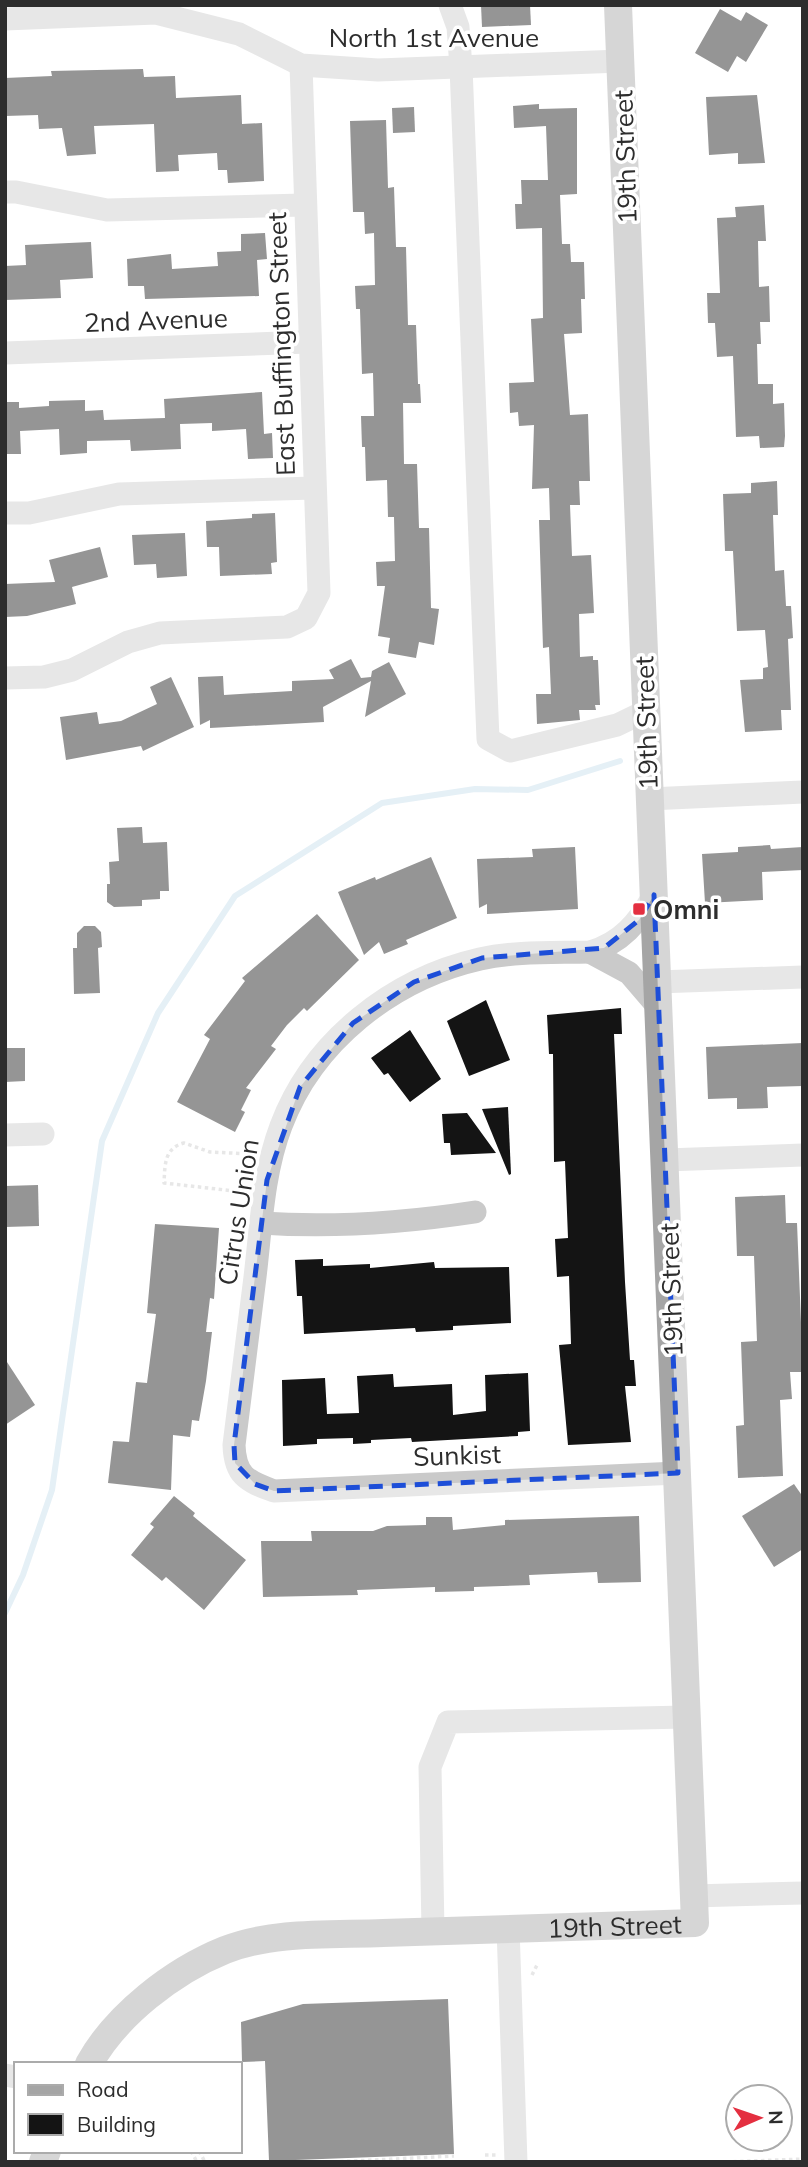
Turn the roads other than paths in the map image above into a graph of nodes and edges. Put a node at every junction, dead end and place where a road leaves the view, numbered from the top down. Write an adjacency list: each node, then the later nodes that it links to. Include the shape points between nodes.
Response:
1 (450, 5): 6 (street, via 458,27)
2 (618, 5): 4 (main road, 19th Street)
3 (5, 19): 5 (street, North 1st Avenue, via 156,13 239,34)
4 (621, 61): 6 (street, North 1st Avenue); 14 (main road, 19th Street)
5 (300, 65): 6 (street, North 1st Avenue, via 378,70); 8 (street, East Buffington Street)
6 (461, 67): 14 (street, via 488,739 510,751 617,725)
7 (5, 192): 8 (street, via 107,211)
8 (304, 205): 9 (street, East Buffington Street)
9 (308, 342): 10 (street, 2nd Avenue); 11 (street, East Buffington Street)
10 (5, 353)
11 (314, 488): 12 (street, via 119,494 29,513); 13 (street, East Buffington Street, via 319,593 306,618 287,627 160,633 128,642 72,670 44,677)
12 (5, 513)
13 (5, 678)
14 (646, 710): 16 (main road, 19th Street)
15 (803, 792): 16 (street)
16 (649, 799): 17 (main road, 19th Street)
17 (654, 895): 18 (street, Citrus Union, via 626,933); 20 (main road, 19th Street)
18 (590, 952): 20 (street, Citrus Union); 26 (street, Citrus Union, via 513,954 448,967 404,987 353,1023 324,1051 281,1126)
19 (803, 977): 20 (street)
20 (658, 995): 24 (main road, 19th Street)
21 (43, 1134): 22 (street)
22 (5, 1135)
23 (803, 1155): 24 (street)
24 (666, 1160): 27 (main road, 19th Street)
25 (475, 1212): 26 (street, via 356,1226)
26 (261, 1223): 28 (street, Citrus Union, via 234,1445)
27 (678, 1473): 28 (street, Sunkist, via 274,1491); 29 (main road, 19th Street)
28 (242, 1475)
29 (685, 1717): 31 (main road, 19th Street); 33 (street, via 449,1722 430,1767)
30 (803, 1893): 31 (street)
31 (694, 1896): 32 (main road, 19th Street, via 695,1923)
32 (508, 1928): 33 (main road, 19th Street); 35 (street)
33 (433, 1931): 34 (main road, 19th Street, via 270,1940 226,1950 148,1997 101,2043)
34 (90, 2062)
35 (506, 2158)

